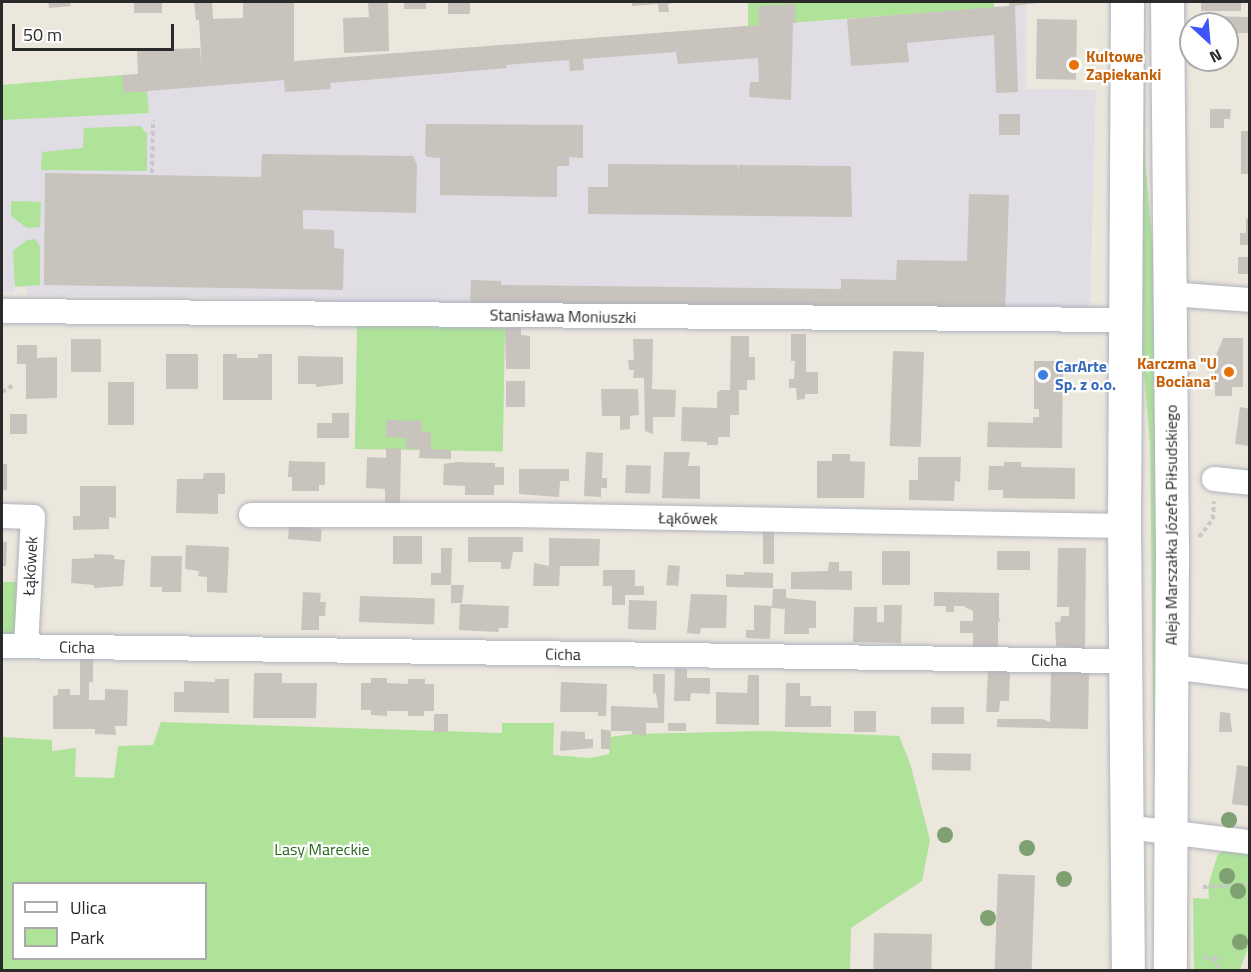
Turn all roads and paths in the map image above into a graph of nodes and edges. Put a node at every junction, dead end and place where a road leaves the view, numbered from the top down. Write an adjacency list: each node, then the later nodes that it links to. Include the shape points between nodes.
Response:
1 (1127, 2): 8 (main road)
2 (1167, 2): 5 (main road, Aleja Marszałka Józefa Piłsudskiego)
3 (153, 120): 4 (path)
4 (152, 173)
5 (1170, 294): 6 (street); 20 (main road, Aleja Marszałka Józefa Piłsudskiego)
6 (1250, 300)
7 (2, 311): 8 (street, Stanisława Moniuszki)
8 (1125, 320): 15 (main road)
9 (12, 386): 10 (path)
10 (2, 392)
11 (1214, 479): 12 (street); 16 (path, via 1213,519)
12 (1250, 483)
13 (251, 515): 15 (street, Łąkówek, via 525,515)
14 (2, 516): 18 (street, Łąkówek, via 33,517)
15 (1124, 526): 19 (main road)
16 (1196, 542)
17 (2, 646): 18 (street, Cicha)
18 (26, 646): 19 (street, Cicha)
19 (1125, 661): 22 (main road)
20 (1172, 667): 21 (street); 23 (main road, Aleja Marszałka Józefa Piłsudskiego)
21 (1250, 678)
22 (1127, 827): 23 (street); 30 (main road)
23 (1171, 832): 24 (street); 31 (main road, Aleja Marszałka Józefa Piłsudskiego)
24 (1250, 842)
25 (1250, 884): 26 (path)
26 (1203, 887)
27 (1204, 958): 28 (path)
28 (1213, 958): 29 (path); 32 (path)
29 (1221, 958)
30 (1128, 970)
31 (1170, 970)
32 (1220, 970)

